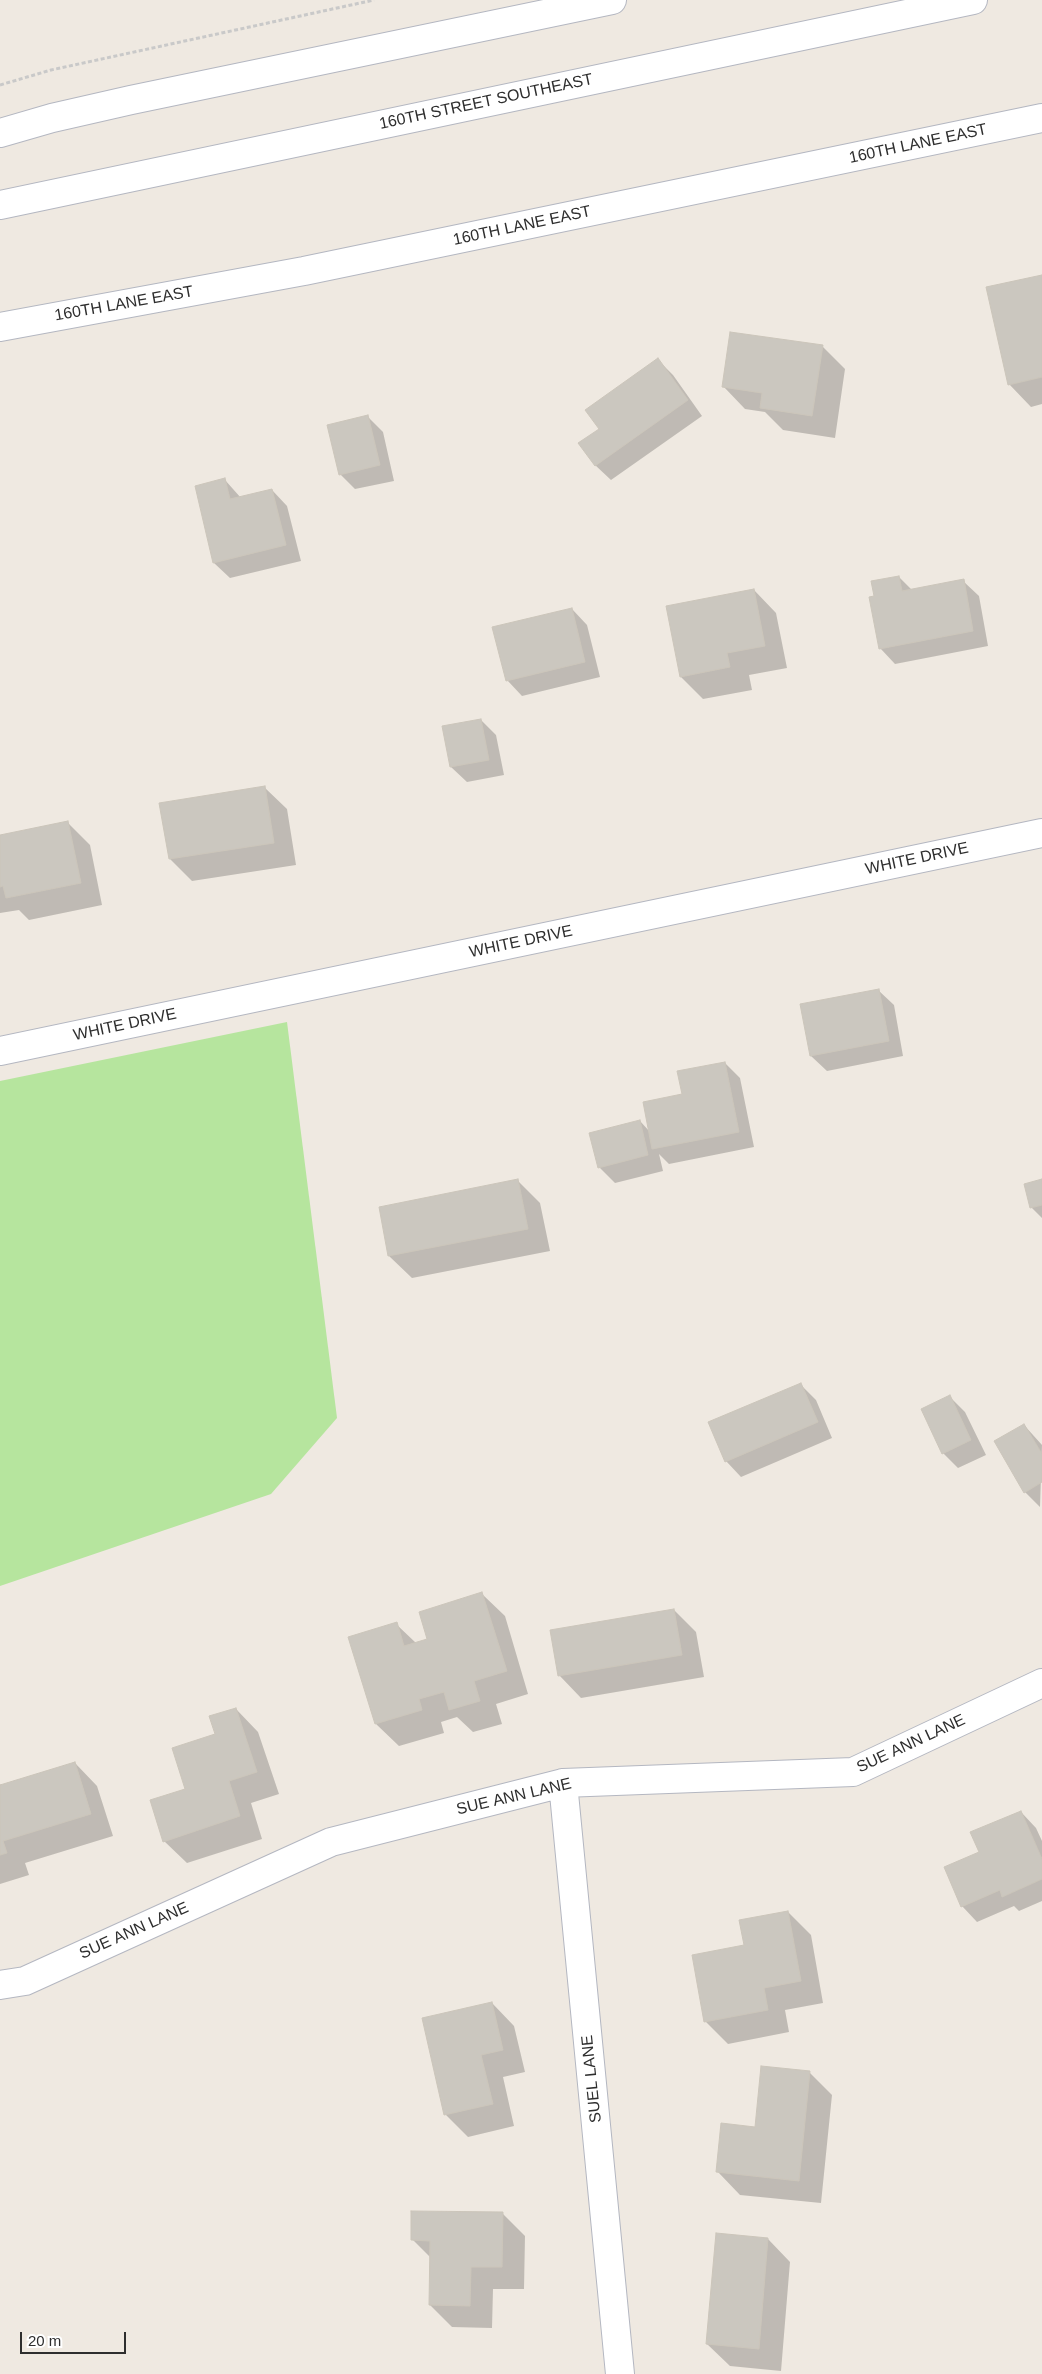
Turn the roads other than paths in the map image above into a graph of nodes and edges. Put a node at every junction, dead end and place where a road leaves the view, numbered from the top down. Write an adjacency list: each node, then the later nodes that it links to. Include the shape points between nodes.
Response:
1 (612, 0): 4 (street, via 131,100)
2 (973, 0): 5 (street, 160TH STREET SOUTHEAST)
3 (1042, 118): 6 (street, 160TH LANE EAST, via 304,271)
4 (0, 134)
5 (0, 205)
6 (0, 327)
7 (1042, 833): 8 (street, WHITE DRIVE)
8 (0, 1051)
9 (1042, 1682): 10 (street, SUE ANN LANE, via 853,1772)
10 (563, 1783): 11 (street, SUE ANN LANE, via 331,1842 25,1981); 12 (street, SUEL LANE)
11 (0, 1985)
12 (620, 2374)

